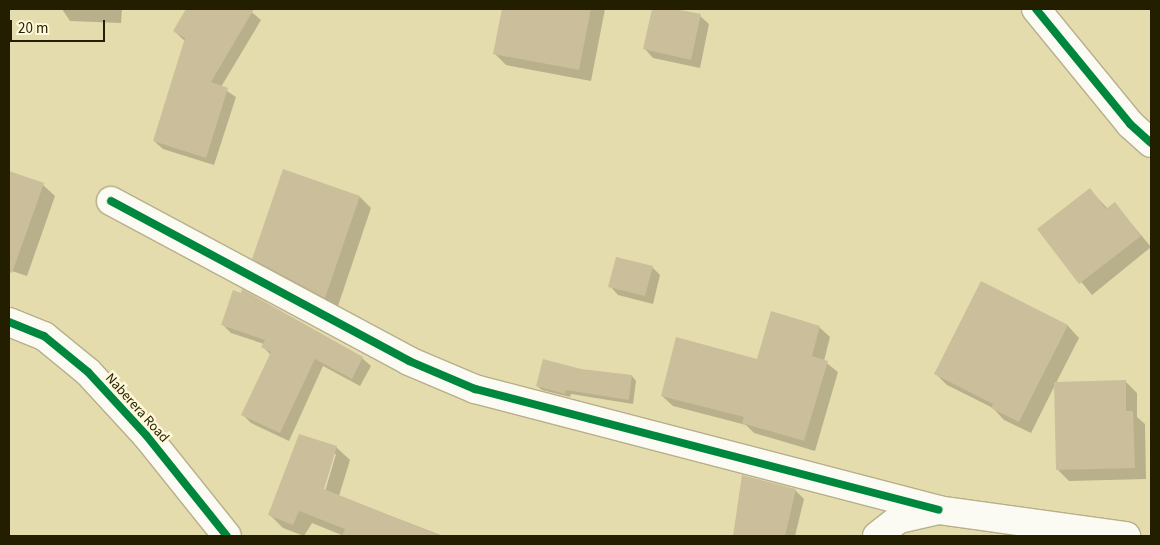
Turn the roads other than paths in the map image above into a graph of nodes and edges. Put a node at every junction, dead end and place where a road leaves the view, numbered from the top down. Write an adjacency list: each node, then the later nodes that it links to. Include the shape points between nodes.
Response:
1 (1036, 9): 2 (street, via 1130,124)
2 (1151, 143)
3 (111, 201): 5 (street, via 409,361 475,389)
4 (9, 322): 6 (street, Naberera Road, via 44,336 88,372 146,435)
5 (938, 510): 7 (street, via 899,520); 8 (street)
6 (227, 536)
7 (877, 536)
8 (1126, 536)

